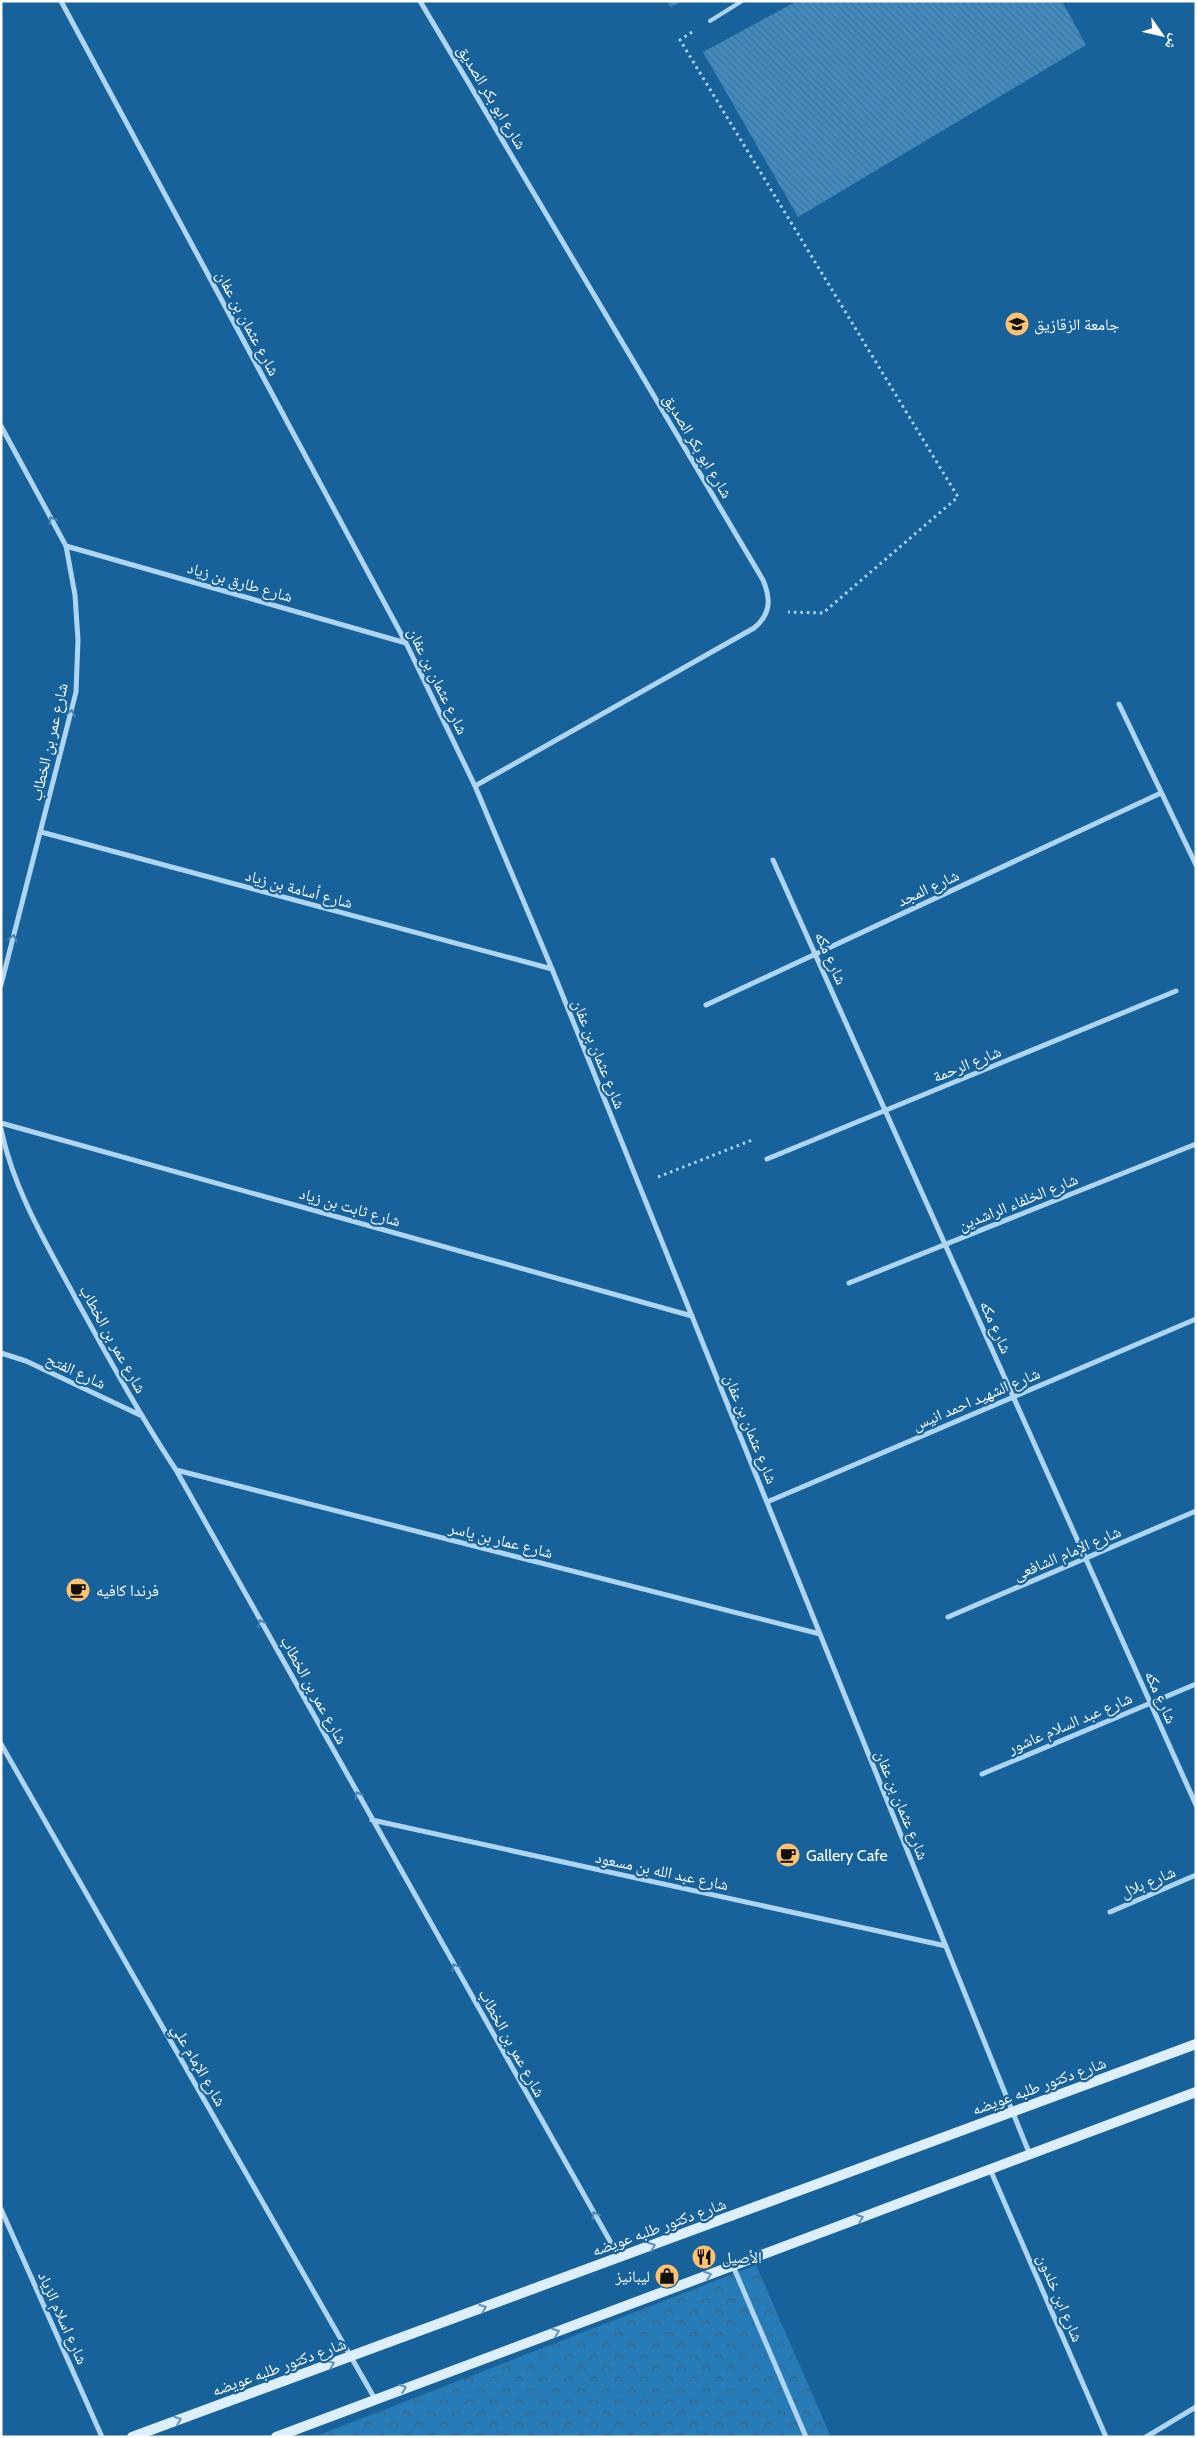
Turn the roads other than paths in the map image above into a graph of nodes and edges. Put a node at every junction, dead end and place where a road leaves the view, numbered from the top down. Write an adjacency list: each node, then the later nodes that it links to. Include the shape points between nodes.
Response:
1 (61, 1): 7 (street, شارع عثمان بن عفان)
2 (420, 1): 9 (street, شارع ابو بكر الصديق, via 763,580 770,601 768,612 754,628)
3 (742, 1): 4 (lane)
4 (710, 21)
5 (1, 426): 6 (street, شارع عمر بن الخطاب, one-way to 5)
6 (66, 546): 7 (street, شارع طارق بن زياد); 11 (street, شارع عمر بن الخطاب, one-way to 6, via 76,692 78,640 75,595)
7 (406, 643): 9 (street, شارع عثمان بن عفان)
8 (1119, 704): 10 (street)
9 (475, 786): 15 (street, شارع عثمان بن عفان)
10 (1161, 793): 13 (street); 14 (street, شارع المجد)
11 (41, 832): 15 (street, شارع أسامة بن زياد); 16 (street, شارع عمر بن الخطاب, one-way to 11)
12 (773, 860): 14 (street, شارع مكه)
13 (1196, 864)
14 (815, 954): 18 (street, شارع المجد); 19 (street, شارع مكه)
15 (552, 969): 26 (street, شارع عثمان بن عفان)
16 (1, 985)
17 (1176, 991): 19 (street, شارع الرحمة)
18 (706, 1005)
19 (885, 1111): 23 (street, شارع الرحمة); 24 (street, شارع مكه)
20 (1, 1123): 26 (street, شارع ثابت بن زياد)
21 (1, 1129): 30 (street, شارع عمر بن الخطاب, via 25,1205)
22 (1196, 1144): 24 (street, شارع الخلفاء الراشدين)
23 (767, 1159)
24 (945, 1245): 25 (street, شارع الخلفاء الراشدين); 29 (street, شارع مكه)
25 (849, 1283)
26 (692, 1316): 32 (street, شارع عثمان بن عفان)
27 (1196, 1319): 29 (street, شارع الشهيد احمد انيس)
28 (1, 1353): 30 (street, شارع الفتح, via 26,1361)
29 (1013, 1396): 32 (street, شارع الشهيد احمد انيس); 34 (street, شارع مكه)
30 (140, 1415): 31 (street, شارع عمر بن الخطاب)
31 (176, 1470): 36 (street, شارع عمار بن ياسر); 42 (street, شارع عمر بن الخطاب, one-way to 31)
32 (766, 1502): 36 (street, شارع عثمان بن عفان)
33 (1196, 1511): 34 (street, شارع الإمام الشافعى)
34 (1085, 1559): 35 (street, شارع الإمام الشافعى); 38 (street, شارع مكه)
35 (948, 1618)
36 (820, 1634): 45 (street, شارع عثمان بن عفان)
37 (1196, 1684): 38 (street, شارع عبد السلام عاشور)
38 (1150, 1704): 40 (street, شارع عبد السلام عاشور); 41 (street, شارع مكه)
39 (1, 1744): 54 (street, شارع الإمام علي)
40 (982, 1774)
41 (1196, 1806)
42 (372, 1820): 45 (street, شارع عبد الله بن مسعود); 52 (street, شارع عمر بن الخطاب, one-way to 42)
43 (1196, 1875): 44 (street, شارع بلال)
44 (1110, 1912)
45 (946, 1946): 48 (street, شارع عثمان بن عفان)
46 (1196, 2044): 48 (street, شارع دكتور طلبه عويضه)
47 (1196, 2092): 49 (street)
48 (1012, 2111): 49 (street, شارع عثمان بن عفان); 52 (street, شارع دكتور طلبه عويضه, one-way to 48)
49 (1030, 2155): 50 (street)
50 (990, 2169): 53 (street, one-way to 50); 61 (street, شارع ابن خلدون)
51 (1, 2209): 57 (street, شارع اسلام الزياد)
52 (619, 2258): 54 (street, شارع دكتور طلبه عويضه, one-way to 52)
53 (733, 2265): 55 (street, one-way to 53); 60 (street)
54 (351, 2357): 55 (street, شارع الإمام علي); 58 (street, شارع دكتور طلبه عويضه, one-way to 54)
55 (375, 2399): 59 (street)
56 (1196, 2407): 62 (street)
57 (102, 2437)
58 (132, 2437)
59 (276, 2437)
60 (806, 2437)
61 (1106, 2437)
62 (1146, 2437)

